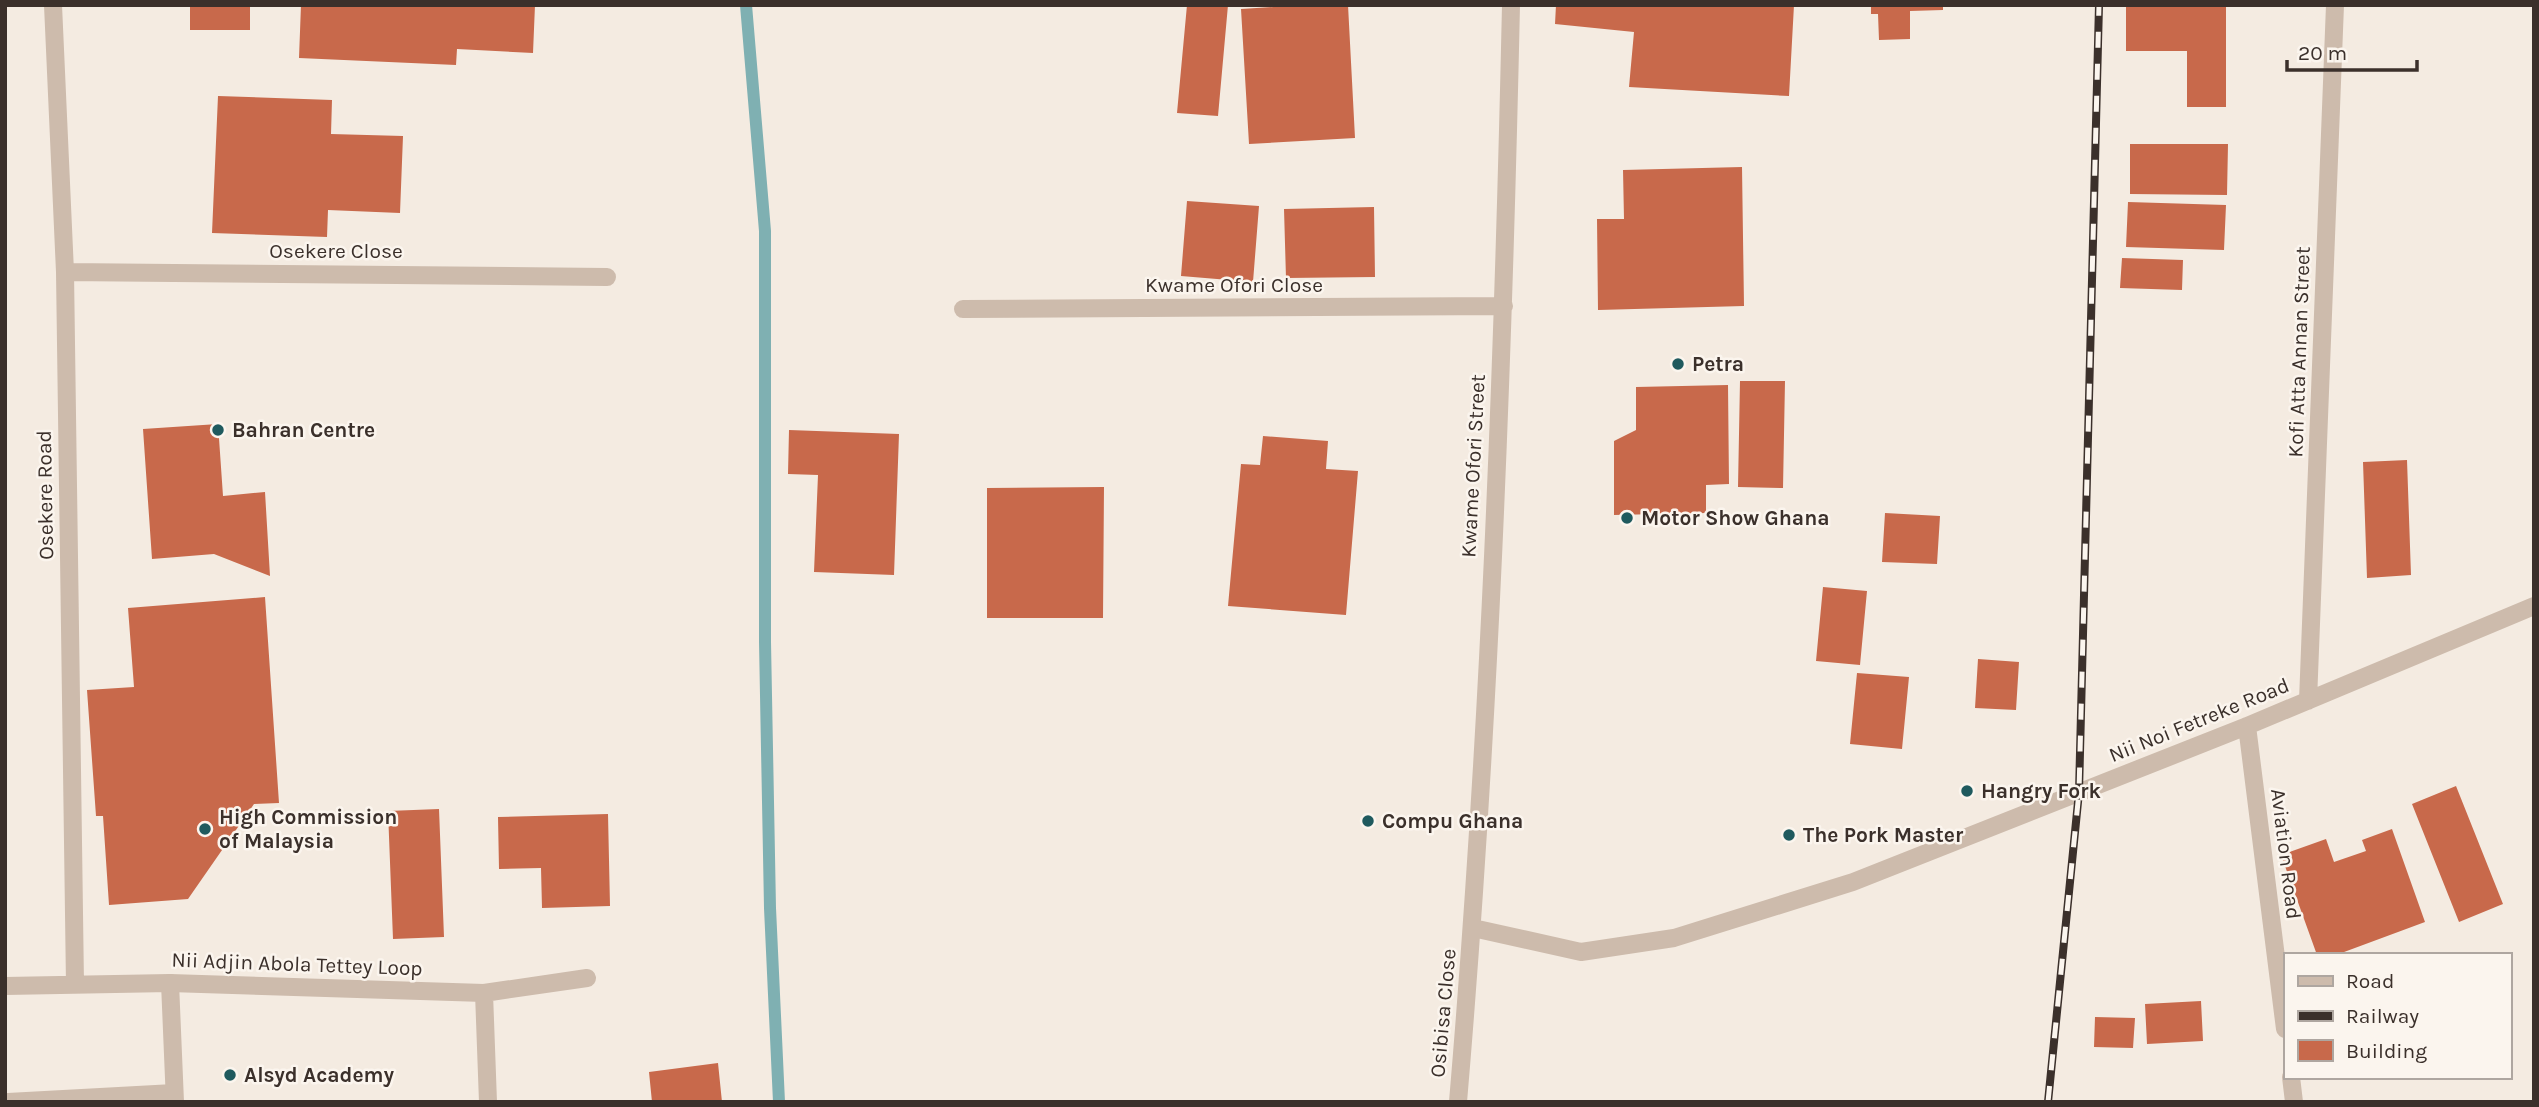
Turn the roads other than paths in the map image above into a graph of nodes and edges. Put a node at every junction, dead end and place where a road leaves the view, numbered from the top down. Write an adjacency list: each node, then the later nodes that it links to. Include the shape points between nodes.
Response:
1 (53, 5): 4 (street, Osekere Road)
2 (1511, 5): 6 (street, Kwame Ofori Street)
3 (2334, 5): 9 (street, Kofi Atta Annan Street)
4 (65, 272): 5 (street, Osekere Close); 14 (street, Osekere Road)
5 (607, 276)
6 (1504, 306): 7 (street, Kwame Ofori Close); 11 (street, Kwame Ofori Street)
7 (963, 309)
8 (2534, 606): 9 (street, Nii Noi Fetreke Road)
9 (2308, 701): 10 (street, Nii Noi Fetreke Road)
10 (2247, 726): 11 (street, Nii Noi Fetreke Road, via 1853,882 1674,938 1581,951); 17 (street, Aviation Road)
11 (1473, 928): 22 (street, Osibisa Close)
12 (587, 978): 16 (street, Nii Adjin Abola Tettey Loop)
13 (170, 982): 14 (street, Nii Adjin Abola Tettey Loop); 16 (street, Nii Adjin Abola Tettey Loop); 19 (street)
14 (75, 985): 15 (street, Nii Adjin Abola Tettey Loop)
15 (5, 986)
16 (484, 993): 21 (street)
17 (2284, 1021)
18 (2291, 1079): 23 (street)
19 (175, 1097): 20 (street)
20 (8, 1102)
21 (488, 1102)
22 (1458, 1102)
23 (2294, 1102)

